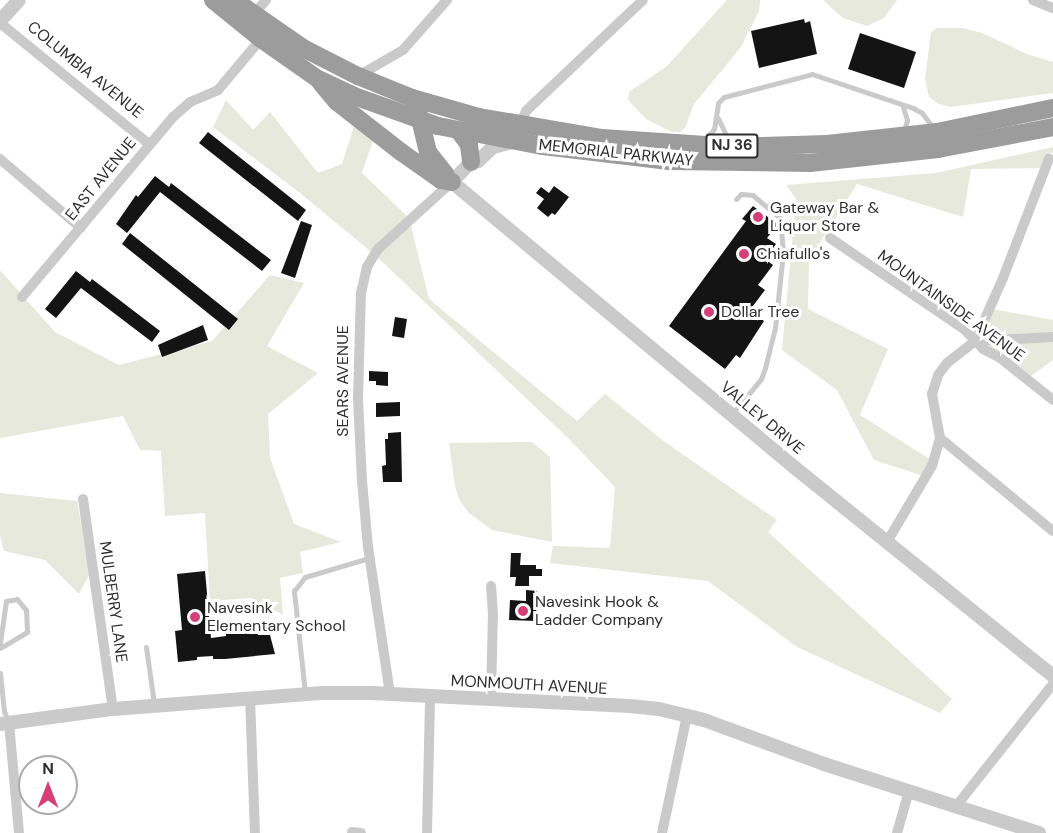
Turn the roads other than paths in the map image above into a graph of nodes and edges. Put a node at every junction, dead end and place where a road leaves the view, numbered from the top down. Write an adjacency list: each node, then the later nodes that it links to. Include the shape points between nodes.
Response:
1 (19, 0): 10 (street)
2 (213, 0): 11 (highway, MEMORIAL PARKWAY / NJ 36)
3 (234, 0): 9 (highway, MEMORIAL PARKWAY / NJ 36)
4 (266, 0): 9 (street)
5 (447, 0): 12 (street, via 403,50)
6 (643, 0): 22 (street, SEARS AVENUE, via 526,111)
7 (1033, 0): 8 (street)
8 (1053, 8)
9 (253, 15): 12 (highway, MEMORIAL PARKWAY / NJ 36, via 303,48)
10 (0, 22): 24 (street, COLUMBIA AVENUE)
11 (261, 39): 13 (highway, MEMORIAL PARKWAY / NJ 36); 24 (street, EAST AVENUE, via 218,90 185,105)
12 (358, 76): 14 (highway, MEMORIAL PARKWAY / NJ 36)
13 (318, 79): 18 (highway, MEMORIAL PARKWAY / NJ 36); 30 (highway, via 337,102 401,152 441,180)
14 (412, 98): 18 (highway); 22 (highway, MEMORIAL PARKWAY / NJ 36)
15 (903, 107): 17 (lane, via 812,74 724,97 718,103); 21 (lane, via 922,113); 23 (lane, via 907,120)
16 (1053, 108): 21 (highway, MEMORIAL PARKWAY / NJ 36)
17 (717, 116): 25 (lane, via 708,137); 26 (lane, via 725,138)
18 (421, 122): 20 (highway, MEMORIAL PARKWAY / NJ 36); 30 (highway, via 428,152)
19 (1053, 127): 22 (highway, MEMORIAL PARKWAY / NJ 36, via 904,154 777,164 636,158)
20 (459, 131): 22 (highway, MEMORIAL PARKWAY / NJ 36); 29 (highway, via 469,145)
21 (937, 132): 23 (highway, MEMORIAL PARKWAY / NJ 36)
22 (518, 133): 25 (highway, MEMORIAL PARKWAY / NJ 36); 29 (street, SEARS AVENUE)
23 (901, 137): 26 (highway, MEMORIAL PARKWAY / NJ 36)
24 (149, 144): 32 (street, EAST AVENUE)
25 (697, 145): 26 (highway, MEMORIAL PARKWAY / NJ 36)
26 (735, 147)
27 (0, 159): 32 (street)
28 (1049, 159): 36 (street)
29 (471, 162): 30 (street, SEARS AVENUE)
30 (452, 182): 38 (street, VALLEY DRIVE); 43 (street, SEARS AVENUE, via 378,249 367,267 361,293 358,398)
31 (736, 199): 38 (lane, via 741,194 753,195 780,218 783,252 775,328 765,368 761,379)
32 (81, 228): 34 (street, EAST AVENUE)
33 (830, 238): 36 (street, MOUNTAINSIDE AVENUE, via 964,329)
34 (22, 297)
35 (1053, 337): 36 (street)
36 (975, 341): 37 (street, MOUNTAINSIDE AVENUE); 39 (street, via 947,363 934,384 933,407)
37 (1053, 400)
38 (732, 414): 42 (street, VALLEY DRIVE)
39 (940, 438): 41 (street); 42 (street, via 926,479)
40 (83, 499): 56 (street, MULBERRY LANE)
41 (1053, 531)
42 (887, 542): 48 (street, VALLEY DRIVE)
43 (369, 558): 50 (lane, via 305,577 294,591); 51 (street, SEARS AVENUE)
44 (491, 586): 54 (street)
45 (0, 645): 45 (lane, via 27,632 26,610 17,599 6,601)
46 (146, 647): 55 (lane)
47 (0, 673): 58 (lane)
48 (1053, 676)
49 (1053, 684): 60 (street)
50 (305, 694): 51 (street, MONMOUTH AVENUE); 53 (street, MONMOUTH AVENUE)
51 (390, 694): 52 (street, MONMOUTH AVENUE)
52 (430, 696): 54 (street, MONMOUTH AVENUE); 63 (street)
53 (250, 697): 55 (street, MONMOUTH AVENUE); 62 (street)
54 (490, 699): 57 (street, MONMOUTH AVENUE, via 630,706)
55 (154, 705): 56 (street, MONMOUTH AVENUE)
56 (113, 709): 58 (street, MONMOUTH AVENUE)
57 (687, 716): 59 (street, MONMOUTH AVENUE); 64 (street)
58 (4, 723): 61 (street)
59 (909, 791): 60 (street, MONMOUTH AVENUE); 65 (street)
60 (957, 805): 66 (street, MONMOUTH AVENUE)
61 (20, 833)
62 (255, 833)
63 (427, 833)
64 (662, 833)
65 (897, 833)
66 (1039, 833)

